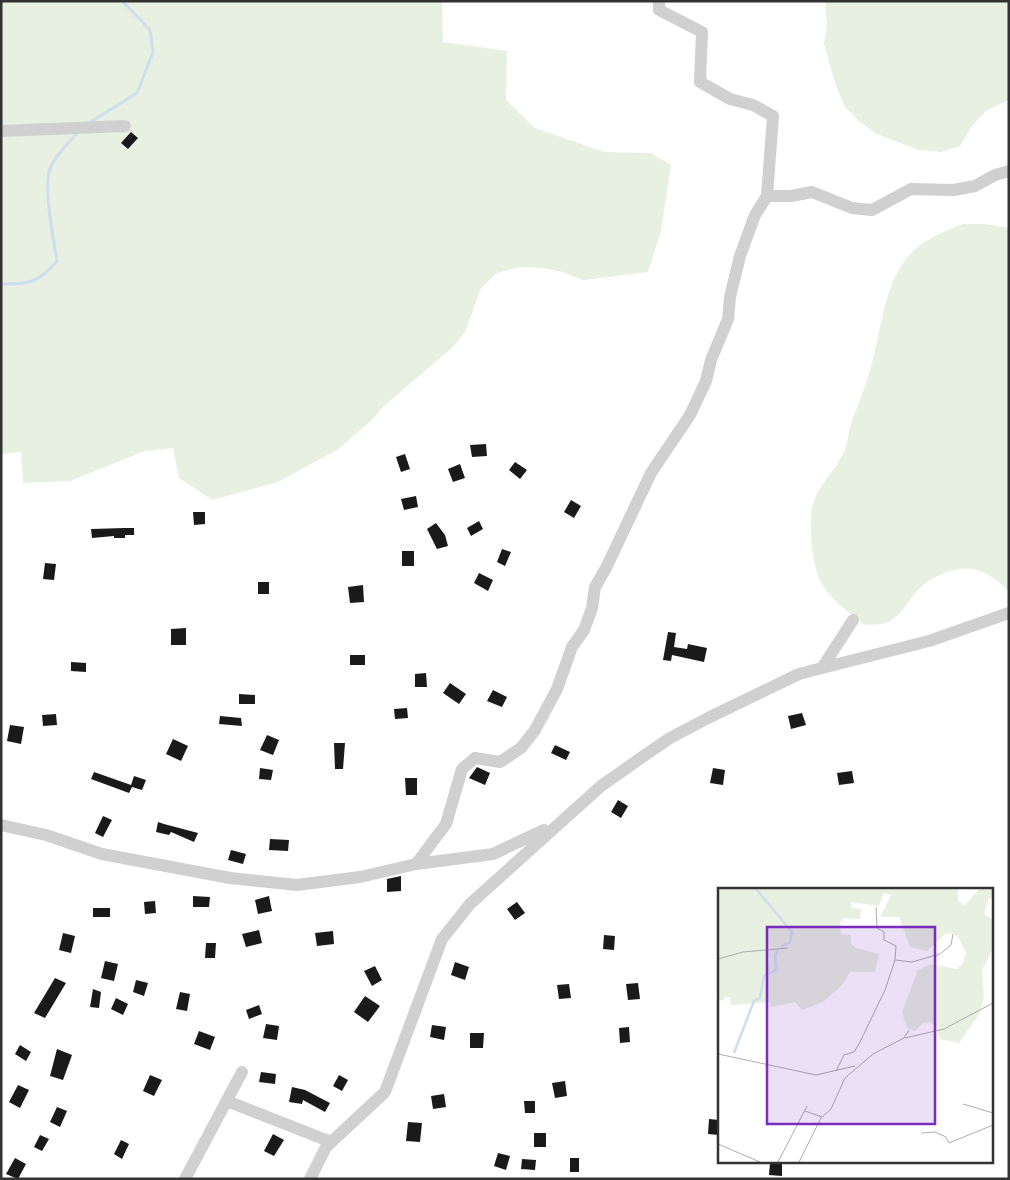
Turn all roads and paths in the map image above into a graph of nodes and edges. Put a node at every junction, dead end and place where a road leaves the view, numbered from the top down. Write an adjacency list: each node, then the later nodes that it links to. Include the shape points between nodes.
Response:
1 (659, 1): 5 (street, via 659,10 702,32 700,82 730,99 753,105 773,116)
2 (125, 126): 3 (street)
3 (1, 131)
4 (1009, 171): 5 (street, via 968,188 910,189 872,210 852,208 812,192)
5 (767, 196): 11 (street, via 740,256 728,319 706,381 690,415 652,473 595,587 584,630 572,647 557,689 535,730 521,748 500,762 475,758 462,769 446,824)
6 (1009, 613): 8 (street, via 929,641)
7 (853, 620): 8 (street)
8 (822, 668): 9 (street, via 799,674 670,738 601,786)
9 (557, 824): 11 (street, via 493,854); 14 (street, via 470,904 442,939 385,1092)
10 (1, 825): 11 (street, via 46,835 102,854 230,878 297,885 360,877)
11 (416, 864)
12 (242, 1072): 13 (street)
13 (227, 1101): 14 (street); 15 (street)
14 (331, 1142): 16 (street)
15 (185, 1179)
16 (310, 1179)

